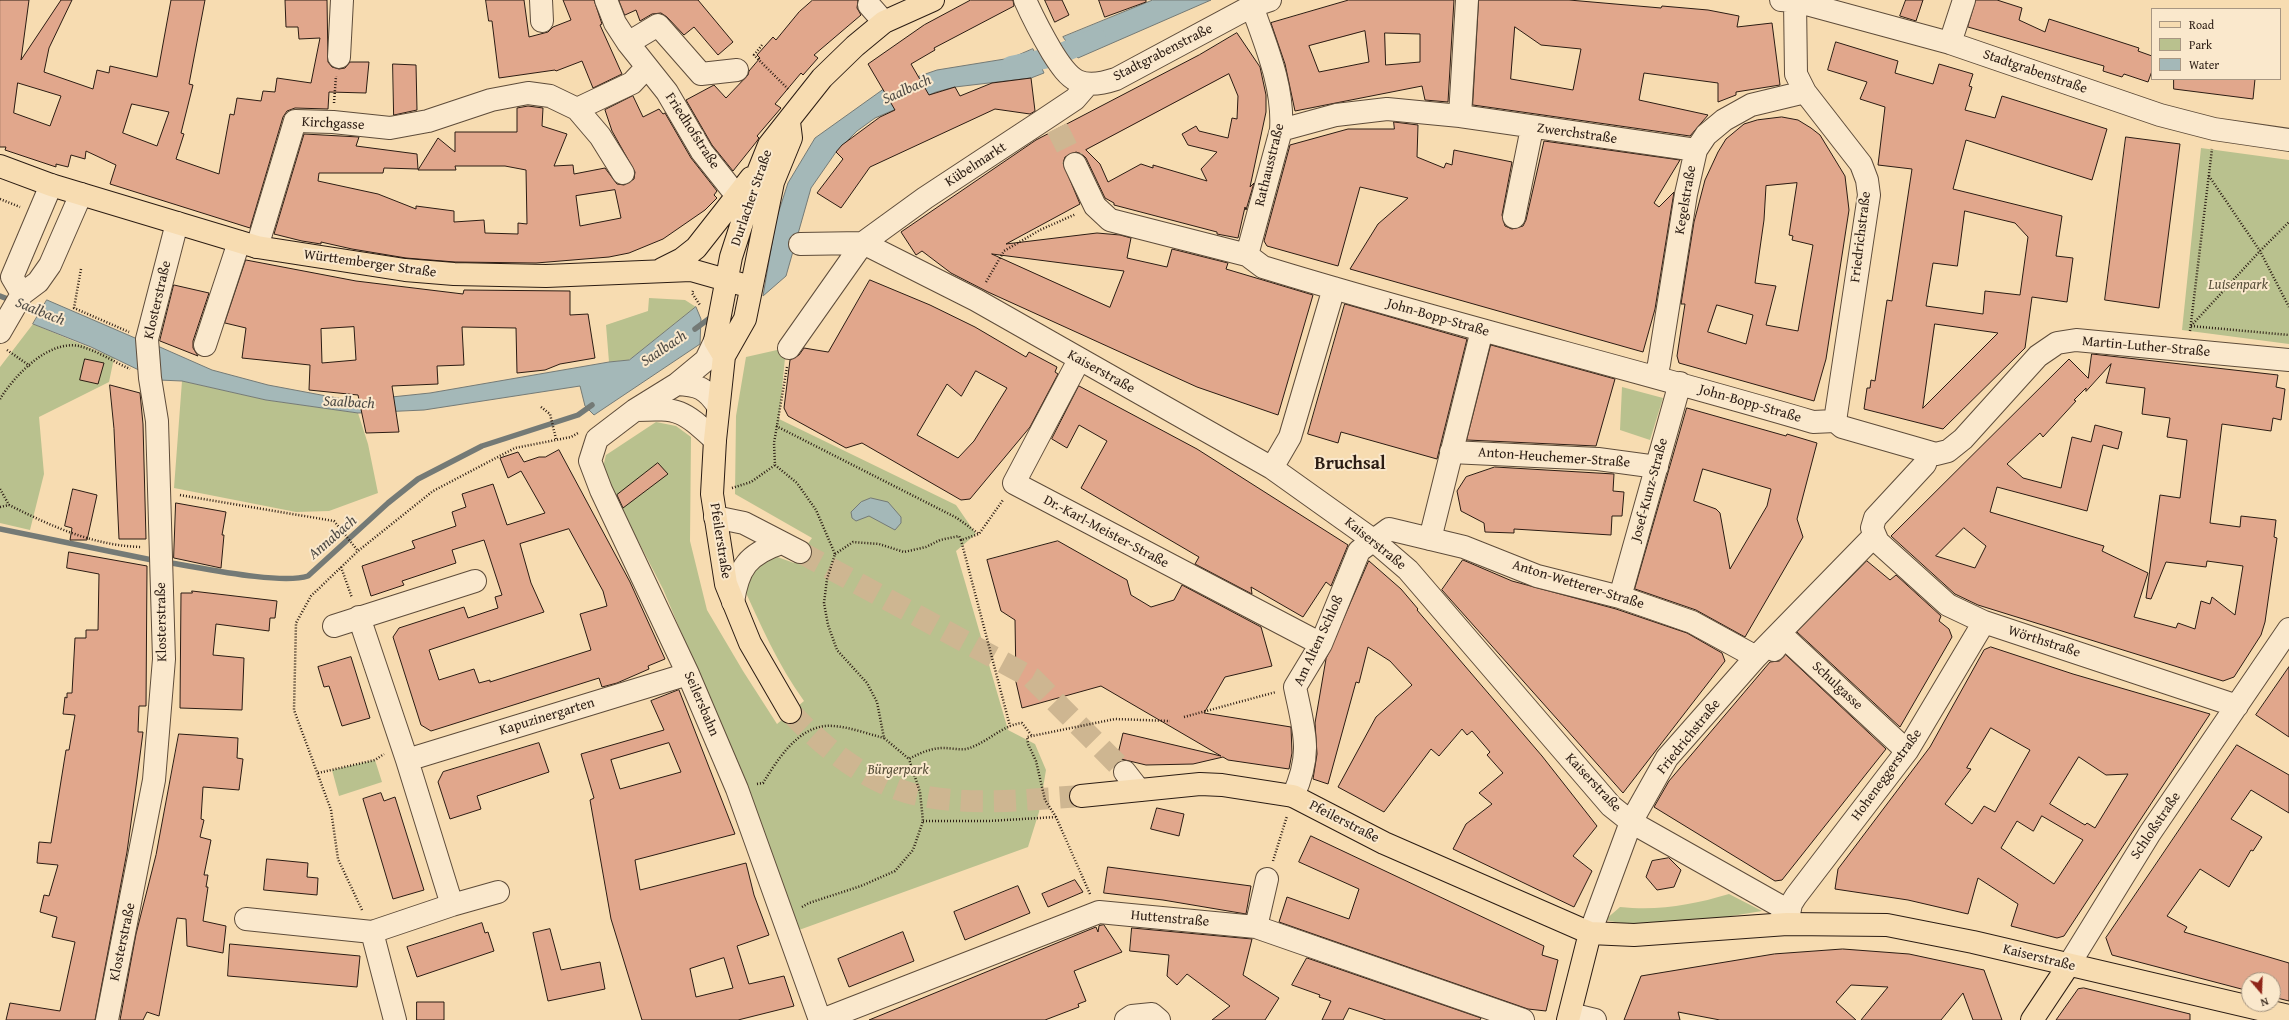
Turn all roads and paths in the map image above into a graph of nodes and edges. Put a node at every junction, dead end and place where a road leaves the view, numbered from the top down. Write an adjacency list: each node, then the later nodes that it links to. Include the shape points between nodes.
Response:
1 (342, 0): 14 (street)
2 (606, 0): 11 (street, Friedhofstraße, via 615,23)
3 (933, 0): 10 (main road, Durlacher Straße)
4 (1025, 0): 17 (street, via 1038,29 1066,74)
5 (1467, 0): 21 (street)
6 (1788, 0): 12 (street, Stadtgrabenstraße); 18 (street, Friedrichstraße, via 1796,74)
7 (1964, 0): 12 (street)
8 (1261, 3): 17 (street, Stadtgrabenstraße, via 1116,79); 26 (street, Rathausstraße, via 1280,101)
9 (869, 5): 10 (street)
10 (884, 22): 19 (main road, Durlacher Straße, via 822,78)
11 (628, 43): 15 (street, Friedhofstraße); 16 (street, via 658,25 701,74)
12 (1950, 43): 25 (street, Stadtgrabenstraße, via 2160,115)
13 (762, 45): 19 (path, via 754,55)
14 (339, 57): 22 (path)
15 (646, 68): 20 (street, via 632,83); 36 (street, Friedhofstraße, via 667,92 702,152)
16 (737, 70)
17 (1088, 84): 41 (street, Kübelmarkt, via 1053,122 925,198)
18 (1805, 92): 28 (street, Kegelstraße, via 1751,105 1724,120 1706,136); 72 (street, Friedrichstraße, via 1861,164 1869,196)
19 (802, 104): 23 (main road, Durlacher Straße)
20 (577, 109): 22 (street, Kirchgasse, via 550,96 528,94 490,100 428,121 390,128); 32 (street, via 600,136)
21 (1460, 116): 24 (street, Zwerchstraße); 26 (street, Zwerchstraße, via 1387,109 1336,115)
22 (333, 122): 42 (street, Kirchgasse, via 295,122)
23 (789, 122): 31 (main road, Durlacher Straße, via 769,145); 48 (main road, Durlacher Straße, via 791,138 773,182 757,262)
24 (1532, 128): 28 (street, Zwerchstraße); 38 (street)
25 (2214, 129): 27 (street, Stadtgrabenstraße); 33 (path)
26 (1281, 130): 45 (street, Rathausstraße)
27 (2289, 140)
28 (1696, 150): 64 (street, Kegelstraße, via 1686,194)
29 (1075, 164): 37 (street, John-Bopp-Straße)
30 (0, 166): 34 (main road, Württemberger Straße)
31 (759, 170): 36 (main road); 48 (main road, Durlacher Straße, via 731,257)
32 (623, 173)
33 (2209, 176): 44 (path); 53 (path)
34 (51, 185): 35 (main road, Württemberger Straße); 50 (street, via 12,277)
35 (81, 194): 40 (main road, Württemberger Straße); 50 (street, via 50,264 38,282)
36 (737, 196): 47 (main road, via 696,248 682,259)
37 (1095, 206): 45 (street, John-Bopp-Straße, via 1110,220); 51 (path, via 1040,230 1004,251)
38 (1514, 217)
39 (2289, 222): 44 (path)
40 (177, 223): 42 (main road, Württemberger Straße); 57 (street, Klosterstraße)
41 (863, 243): 43 (street); 51 (street, Kaiserstraße); 60 (street, Kübelmarkt)
42 (248, 244): 47 (main road, Württemberger Straße, via 405,270 454,274 546,276); 59 (street)
43 (800, 244)
44 (2260, 251): 52 (path); 53 (path)
45 (1247, 255): 49 (street, John-Bopp-Straße, via 1264,267)
46 (81, 269): 57 (path, via 74,308 124,331)
47 (659, 270): 48 (main road, Württemberger Straße, via 691,270)
48 (734, 283): 58 (main road, Pfeilerstraße); 58 (main road, Pfeilerstraße, via 746,314 745,319)
49 (1334, 288): 54 (street, John-Bopp-Straße); 81 (street, via 1290,437)
50 (22, 294): 55 (street)
51 (976, 300): 61 (street, Kaiserstraße)
52 (2289, 307)
53 (2191, 326): 56 (path)
54 (1482, 330): 64 (street, John-Bopp-Straße); 77 (street)
55 (4, 335): 63 (path)
56 (2289, 335)
57 (147, 337): 65 (street, Klosterstraße)
58 (718, 343): 67 (street, Seilersbahn, via 706,360); 69 (main road, Pfeilerstraße)
59 (205, 345)
60 (790, 348): 73 (path)
61 (1079, 360): 81 (street, Kaiserstraße); 82 (street)
62 (2289, 360): 78 (street, Martin-Luther-Straße, via 2138,344 2076,340 2056,343 2038,356 1963,439 1948,451)
63 (30, 366): 65 (path, via 49,351 67,345 80,347); 68 (path, via 7,388)
64 (1656, 376): 66 (street, John-Bopp-Straße)
65 (150, 378): 84 (street, Klosterstraße, via 157,421)
66 (1680, 383): 72 (street, John-Bopp-Straße, via 1813,422); 80 (street, Josef-Kunz-Straße)
67 (676, 384): 69 (street, via 691,385 709,392); 71 (street, Seilersbahn)
68 (0, 399)
69 (718, 406): 76 (main road, Pfeilerstraße)
70 (541, 407): 75 (path, via 550,414)
71 (635, 410): 76 (street, via 668,409 689,416); 107 (street, Seilersbahn, via 597,439 590,462)
72 (1834, 421): 78 (street, via 1842,427)
73 (776, 426): 79 (path); 89 (path, via 957,518)
74 (571, 437): 75 (path)
75 (556, 440): 94 (path, via 515,448 475,467 433,491)
76 (715, 440): 85 (main road, Pfeilerstraße)
77 (1451, 452): 80 (street, Anton-Heuchemer-Straße, via 1598,459); 91 (street)
78 (1928, 453): 90 (street, via 1924,464 1875,518 1872,528)
79 (775, 465): 85 (path, via 751,482); 95 (path, via 797,483 816,510)
80 (1657, 467): 99 (street, Josef-Kunz-Straße)
81 (1272, 468): 93 (street, Kaiserstraße)
82 (1014, 483): 89 (path); 105 (street, Dr.-Karl-Meister-Straße)
83 (0, 489): 87 (path)
84 (159, 492): 94 (path, via 334,521); 96 (street, Klosterstraße)
85 (712, 494): 88 (main road, Pfeilerstraße)
86 (0, 506): 87 (path)
87 (9, 506): 96 (path, via 61,531 132,547)
88 (715, 517): 100 (main road, Pfeilerstraße, via 726,584); 100 (street, via 744,523 791,548 766,548 748,560 736,581)
89 (979, 534): 92 (path)
90 (1874, 536): 102 (street, Wörthstraße, via 1948,605); 106 (street, Friedrichstraße)
91 (1430, 539): 93 (street, Anton-Wetterer-Straße, via 1389,529); 99 (street, Anton-Wetterer-Straße, via 1464,547 1537,576)
92 (961, 540): 95 (path, via 959,536 940,540 926,547 904,552 879,544 853,542); 113 (path)
93 (1373, 540): 105 (street, Am Alten Schloß, via 1360,551); 127 (street, Kaiserstraße, via 1408,570 1611,806)
94 (358, 551): 97 (path)
95 (835, 554): 115 (path, via 826,579 824,603 828,625 837,650 867,682 877,702)
96 (161, 559): 141 (street, Klosterstraße, via 164,659 154,780)
97 (341, 566): 101 (path); 120 (path, via 310,596 296,624 294,710)
98 (476, 581): 101 (street)
99 (1620, 597): 106 (street, Anton-Wetterer-Straße, via 1692,622)
100 (733, 602): 110 (main road, Pfeilerstraße, via 763,667)
101 (359, 617): 103 (street); 117 (street)
102 (1984, 622): 109 (street, Wörthstraße); 116 (street, Hoheneggerstraße)
103 (334, 626)
104 (2288, 634): 109 (street, Schloßstraße)
105 (1321, 644): 108 (street, Am Alten Schloß)
106 (1762, 652): 116 (street, Schulgasse, via 1774,650 1784,636); 127 (street, Friedrichstraße, via 1667,758)
107 (688, 674): 117 (street, Kapuzinergarten); 132 (street, Seilersbahn, via 737,789)
108 (1295, 687): 111 (path); 124 (street, Am Alten Schloß, via 1306,744 1301,778)
109 (2237, 706): 138 (street, Schloßstraße, via 2150,833)
110 (790, 712)
111 (1184, 717)
112 (1170, 721): 114 (path, via 1115,719)
113 (1010, 726): 114 (path, via 1022,723); 118 (path, via 965,749 930,750)
114 (1032, 736): 125 (path, via 1027,737 1028,744 1036,761 1045,800)
115 (884, 738): 118 (path); 121 (path, via 832,726 813,729 780,756)
116 (1907, 751): 134 (street, Hoheneggerstraße, via 1796,896 1791,904)
117 (404, 752): 120 (path); 130 (street)
118 (909, 758): 126 (path, via 920,792)
119 (1126, 772): 122 (street)
120 (318, 773): 136 (path, via 331,810 338,859 358,899)
121 (762, 783)
122 (1139, 790): 123 (main road, Pfeilerstraße); 124 (main road, Pfeilerstraße, via 1200,784)
123 (1081, 796)
124 (1293, 796): 128 (path); 137 (main road, Pfeilerstraße, via 1384,843)
125 (1056, 817): 126 (path); 131 (path)
126 (924, 821): 132 (path, via 913,850 895,871 809,903)
127 (1630, 822): 134 (street, Kaiserstraße, via 1780,906); 137 (street, Friedrichstraße)
128 (1267, 879): 135 (street)
129 (498, 892): 130 (street)
130 (452, 905): 136 (street)
131 (1099, 912): 135 (street, Huttenstraße); 143 (street, Huttenstraße)
132 (785, 918): 143 (street, Seilersbahn)
133 (246, 919): 136 (street)
134 (1787, 924): 137 (main road, Kaiserstraße, via 1634,935); 138 (main road, Kaiserstraße, via 1888,925 1973,942)
135 (1256, 928): 146 (street, Huttenstraße)
136 (370, 931): 142 (street)
137 (1590, 932): 140 (main road, Friedrichstraße)
138 (2068, 966): 139 (main road, Kaiserstraße); 148 (main road, Schloßstraße)
139 (2289, 1016)
140 (1569, 1017): 147 (street)
141 (107, 1020)
142 (395, 1020)
143 (821, 1020)
144 (1126, 1020): 145 (street, via 1132,1016 1152,1014)
145 (1159, 1020)
146 (1523, 1020)
147 (1595, 1020)
148 (2032, 1020)

